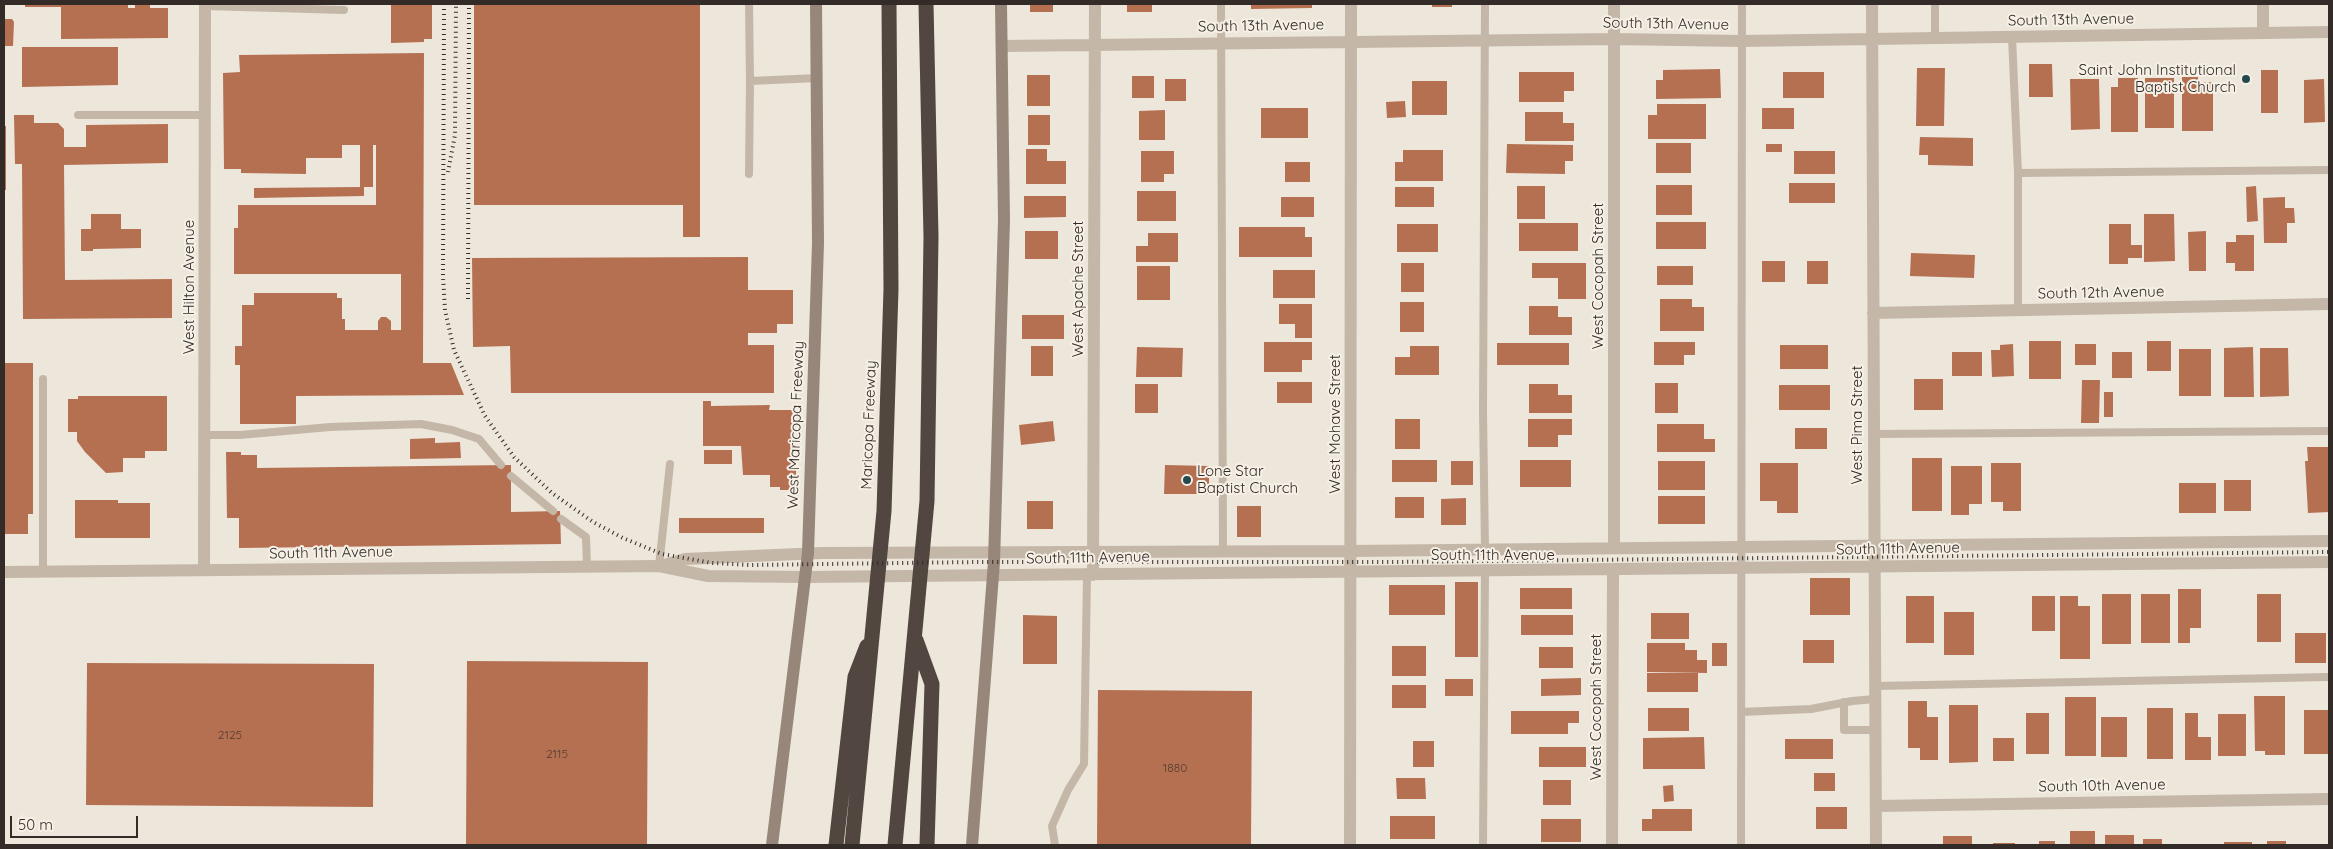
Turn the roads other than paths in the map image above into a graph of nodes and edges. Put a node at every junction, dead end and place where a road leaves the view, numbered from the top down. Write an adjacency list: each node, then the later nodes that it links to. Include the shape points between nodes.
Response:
1 (749, 4): 30 (lane)
2 (816, 4): 29 (main road, West Maricopa Freeway)
3 (889, 4): 72 (highway, Maricopa Freeway, via 891,289 884,510)
4 (926, 4): 73 (highway, via 932,237 928,500)
5 (1001, 4): 28 (main road)
6 (1095, 4): 27 (street, West Apache Street)
7 (1221, 4): 26 (lane)
8 (1351, 4): 25 (street, West Mohave Street)
9 (1485, 4): 23 (lane)
10 (1614, 4): 22 (street, West Cocopah Street)
11 (1742, 4): 24 (lane)
12 (1872, 4): 20 (street, West Pima Street)
13 (1935, 4): 21 (lane)
14 (2263, 4): 17 (street)
15 (205, 5): 16 (lane); 32 (street, West Hilton Avenue)
16 (344, 10)
17 (2263, 32): 18 (street, South 13th Avenue); 19 (street, South 13th Avenue)
18 (2329, 32)
19 (2012, 37): 21 (street, South 13th Avenue); 34 (lane)
20 (1872, 38): 21 (street, South 13th Avenue); 24 (street, South 13th Avenue); 38 (street, West Pima Street)
21 (1936, 38)
22 (1614, 39): 23 (street, South 13th Avenue); 24 (street, South 13th Avenue); 51 (street, West Cocopah Street)
23 (1486, 40): 25 (street, South 13th Avenue); 52 (lane)
24 (1741, 41): 50 (lane)
25 (1351, 42): 26 (street, South 13th Avenue); 54 (street, West Mohave Street)
26 (1221, 43): 27 (street, South 13th Avenue); 53 (lane)
27 (1095, 44): 28 (street, South 13th Avenue); 56 (street, West Apache Street)
28 (1003, 46): 55 (main road, via 1004,220)
29 (818, 78): 30 (lane); 57 (main road, West Maricopa Freeway, via 816,319)
30 (750, 81): 35 (lane)
31 (78, 115): 32 (lane)
32 (205, 115): 42 (street, West Hilton Avenue)
33 (2329, 170): 34 (lane)
34 (2018, 172): 37 (lane)
35 (749, 174)
36 (2329, 304): 37 (street, South 12th Avenue)
37 (2018, 311): 38 (street, South 12th Avenue)
38 (1873, 313): 41 (street, West Pima Street)
39 (42, 379): 67 (lane)
40 (2329, 431): 41 (lane)
41 (1874, 434): 49 (street, West Pima Street)
42 (205, 435): 44 (lane, via 421,424 479,439); 63 (street, West Hilton Avenue)
43 (670, 464): 61 (lane)
44 (501, 465)
45 (511, 476): 46 (lane)
46 (553, 511)
47 (561, 519): 60 (lane, via 586,536)
48 (2329, 542): 49 (street, South 11th Avenue)
49 (1874, 546): 50 (street, South 11th Avenue); 59 (street, West Pima Street)
50 (1741, 547): 51 (street, South 11th Avenue); 62 (lane)
51 (1614, 548): 52 (street, South 11th Avenue)
52 (1485, 549): 54 (street, South 11th Avenue)
53 (1223, 551): 54 (street, South 11th Avenue); 56 (street, South 11th Avenue)
54 (1351, 551): 68 (street, West Mohave Street)
55 (994, 552): 56 (street, South 11th Avenue); 57 (street, South 11th Avenue); 70 (main road)
56 (1093, 552): 69 (street, West Apache Street)
57 (808, 553): 61 (street, South 11th Avenue, via 685,559); 71 (main road, West Maricopa Freeway)
58 (2329, 562): 59 (street, South 11th Avenue)
59 (1874, 565): 62 (street, South 11th Avenue); 75 (street, West Pima Street)
60 (587, 566): 61 (street, South 11th Avenue); 63 (street, South 11th Avenue)
61 (659, 566): 71 (street, South 11th Avenue, via 708,576)
62 (1741, 568): 64 (street, South 11th Avenue); 77 (lane)
63 (204, 570): 67 (street, South 11th Avenue)
64 (1613, 570): 65 (street, South 11th Avenue); 90 (street, West Cocopah Street)
65 (1485, 571): 68 (street, South 11th Avenue); 89 (lane)
66 (4, 572): 67 (street, South 11th Avenue)
67 (42, 572)
68 (1351, 572): 69 (street, South 11th Avenue); 88 (street, West Mohave Street)
69 (1090, 575): 70 (street, South 11th Avenue); 87 (lane, via 1084,764 1052,826)
70 (994, 576): 71 (street, South 11th Avenue); 86 (main road)
71 (806, 577): 81 (main road, West Maricopa Freeway)
72 (874, 628): 82 (highway, via 855,677); 83 (highway, Maricopa Freeway)
73 (914, 634): 84 (highway); 85 (highway, via 932,684)
74 (2329, 677): 75 (lane)
75 (1875, 693): 76 (lane); 78 (street, West Pima Street)
76 (1844, 702): 77 (lane, via 1811,710); 78 (lane, via 1844,730)
77 (1741, 712): 91 (lane)
78 (1876, 730): 80 (street, West Pima Street)
79 (2329, 799): 80 (street, South 10th Avenue)
80 (1876, 806): 92 (street, West Pima Street)
81 (772, 845)
82 (836, 845)
83 (852, 845)
84 (895, 845)
85 (927, 845)
86 (972, 845)
87 (1055, 845)
88 (1350, 845)
89 (1483, 845)
90 (1612, 845)
91 (1741, 845)
92 (1876, 845)

